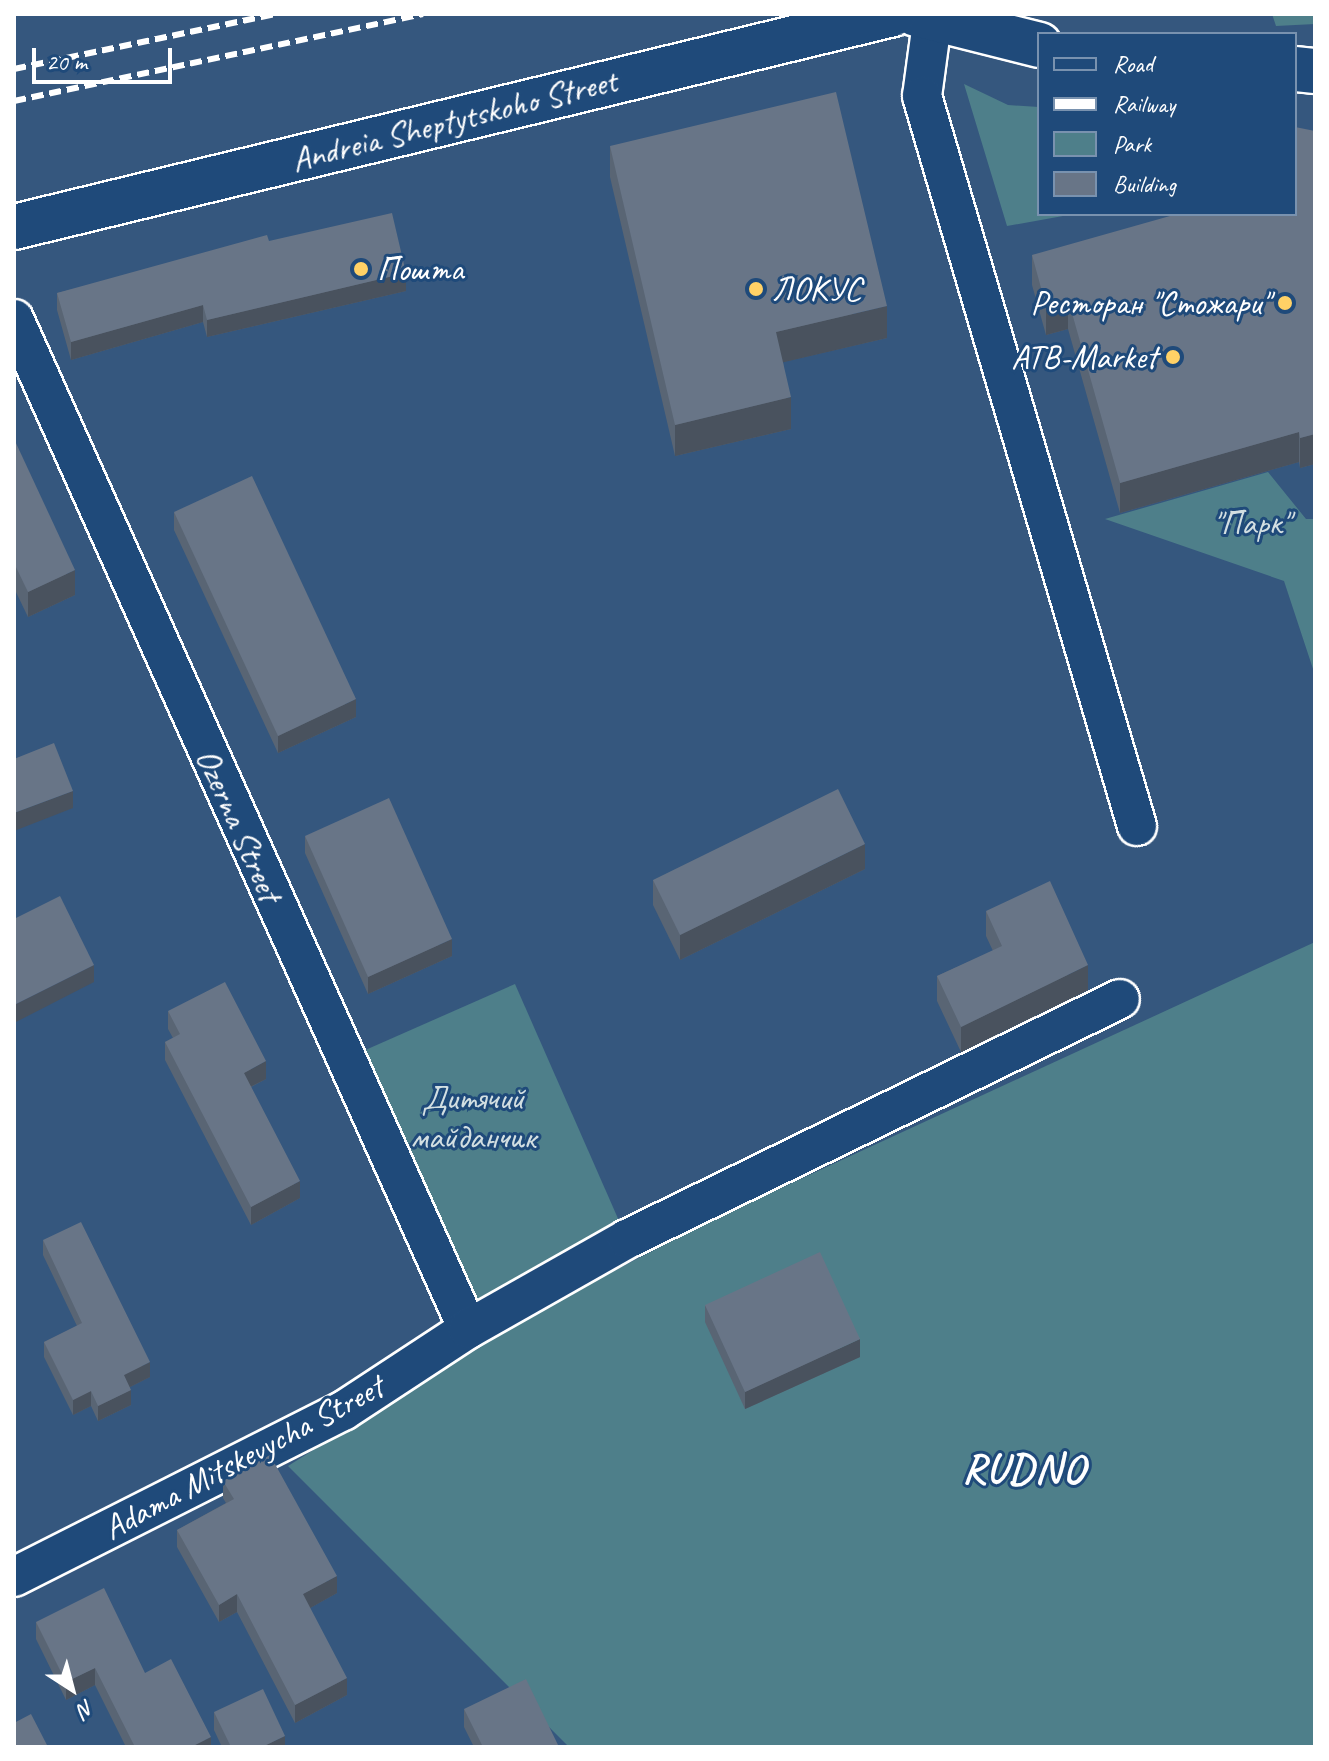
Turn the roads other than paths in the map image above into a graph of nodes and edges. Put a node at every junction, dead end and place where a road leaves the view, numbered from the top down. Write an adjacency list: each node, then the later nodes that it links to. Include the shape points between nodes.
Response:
1 (914, 14): 2 (main road, Andreia Sheptytskoho Street); 3 (main road, Andreia Sheptytskoho Street); 5 (street, via 922,96)
2 (1037, 45)
3 (14, 227)
4 (14, 319): 7 (street, Ozerna Street)
5 (1137, 826)
6 (1120, 999): 7 (street, Adama Mitskevycha Street, via 627,1239)
7 (468, 1329): 8 (street, Adama Mitskevycha Street, via 343,1411)
8 (14, 1577)

